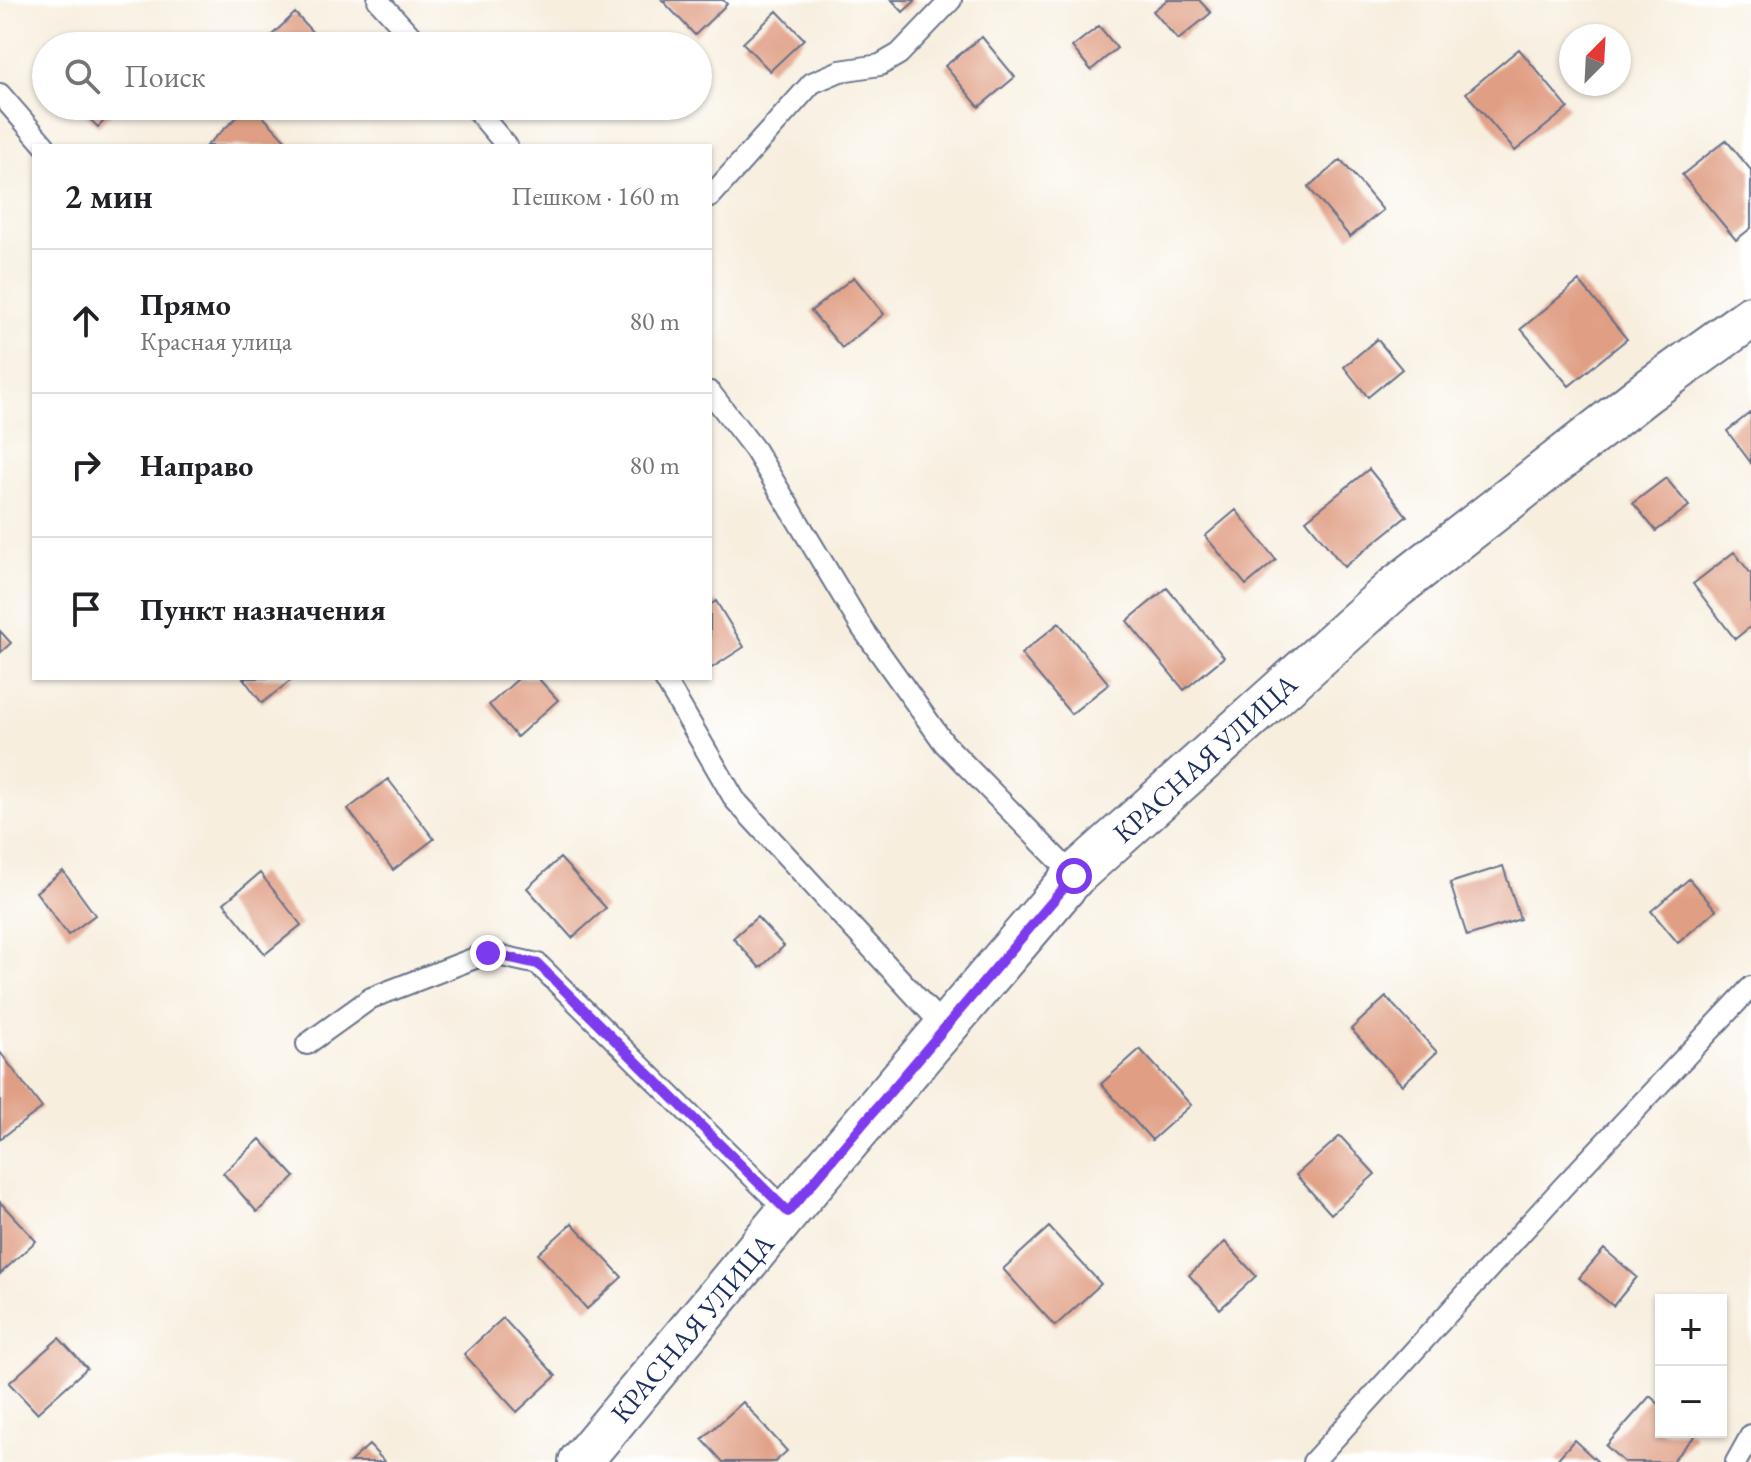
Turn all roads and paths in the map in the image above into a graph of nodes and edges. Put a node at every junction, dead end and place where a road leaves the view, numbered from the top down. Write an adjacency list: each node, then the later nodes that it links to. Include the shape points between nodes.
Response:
1 (378, 0): 3 (lane)
2 (951, 0): 8 (lane, via 899,54 880,65 840,71 812,83)
3 (407, 32)
4 (0, 94): 6 (lane)
5 (485, 120): 7 (lane)
6 (43, 144)
7 (505, 144)
8 (712, 195)
9 (1751, 317): 12 (street, КРАСНАЯ УЛИЦА, via 1395,588)
10 (712, 395): 12 (lane, via 755,450 862,628 944,743)
11 (665, 680): 14 (lane, via 735,800)
12 (1074, 876): 14 (street, КРАСНАЯ УЛИЦА)
13 (1751, 987): 19 (lane)
14 (944, 1027): 16 (street, КРАСНАЯ УЛИЦА)
15 (307, 1044): 16 (lane, via 371,998 488,953 538,964)
16 (788, 1212): 18 (street, КРАСНАЯ УЛИЦА)
17 (1751, 1435): 20 (lane)
18 (580, 1462)
19 (1313, 1462)
20 (1736, 1462)

